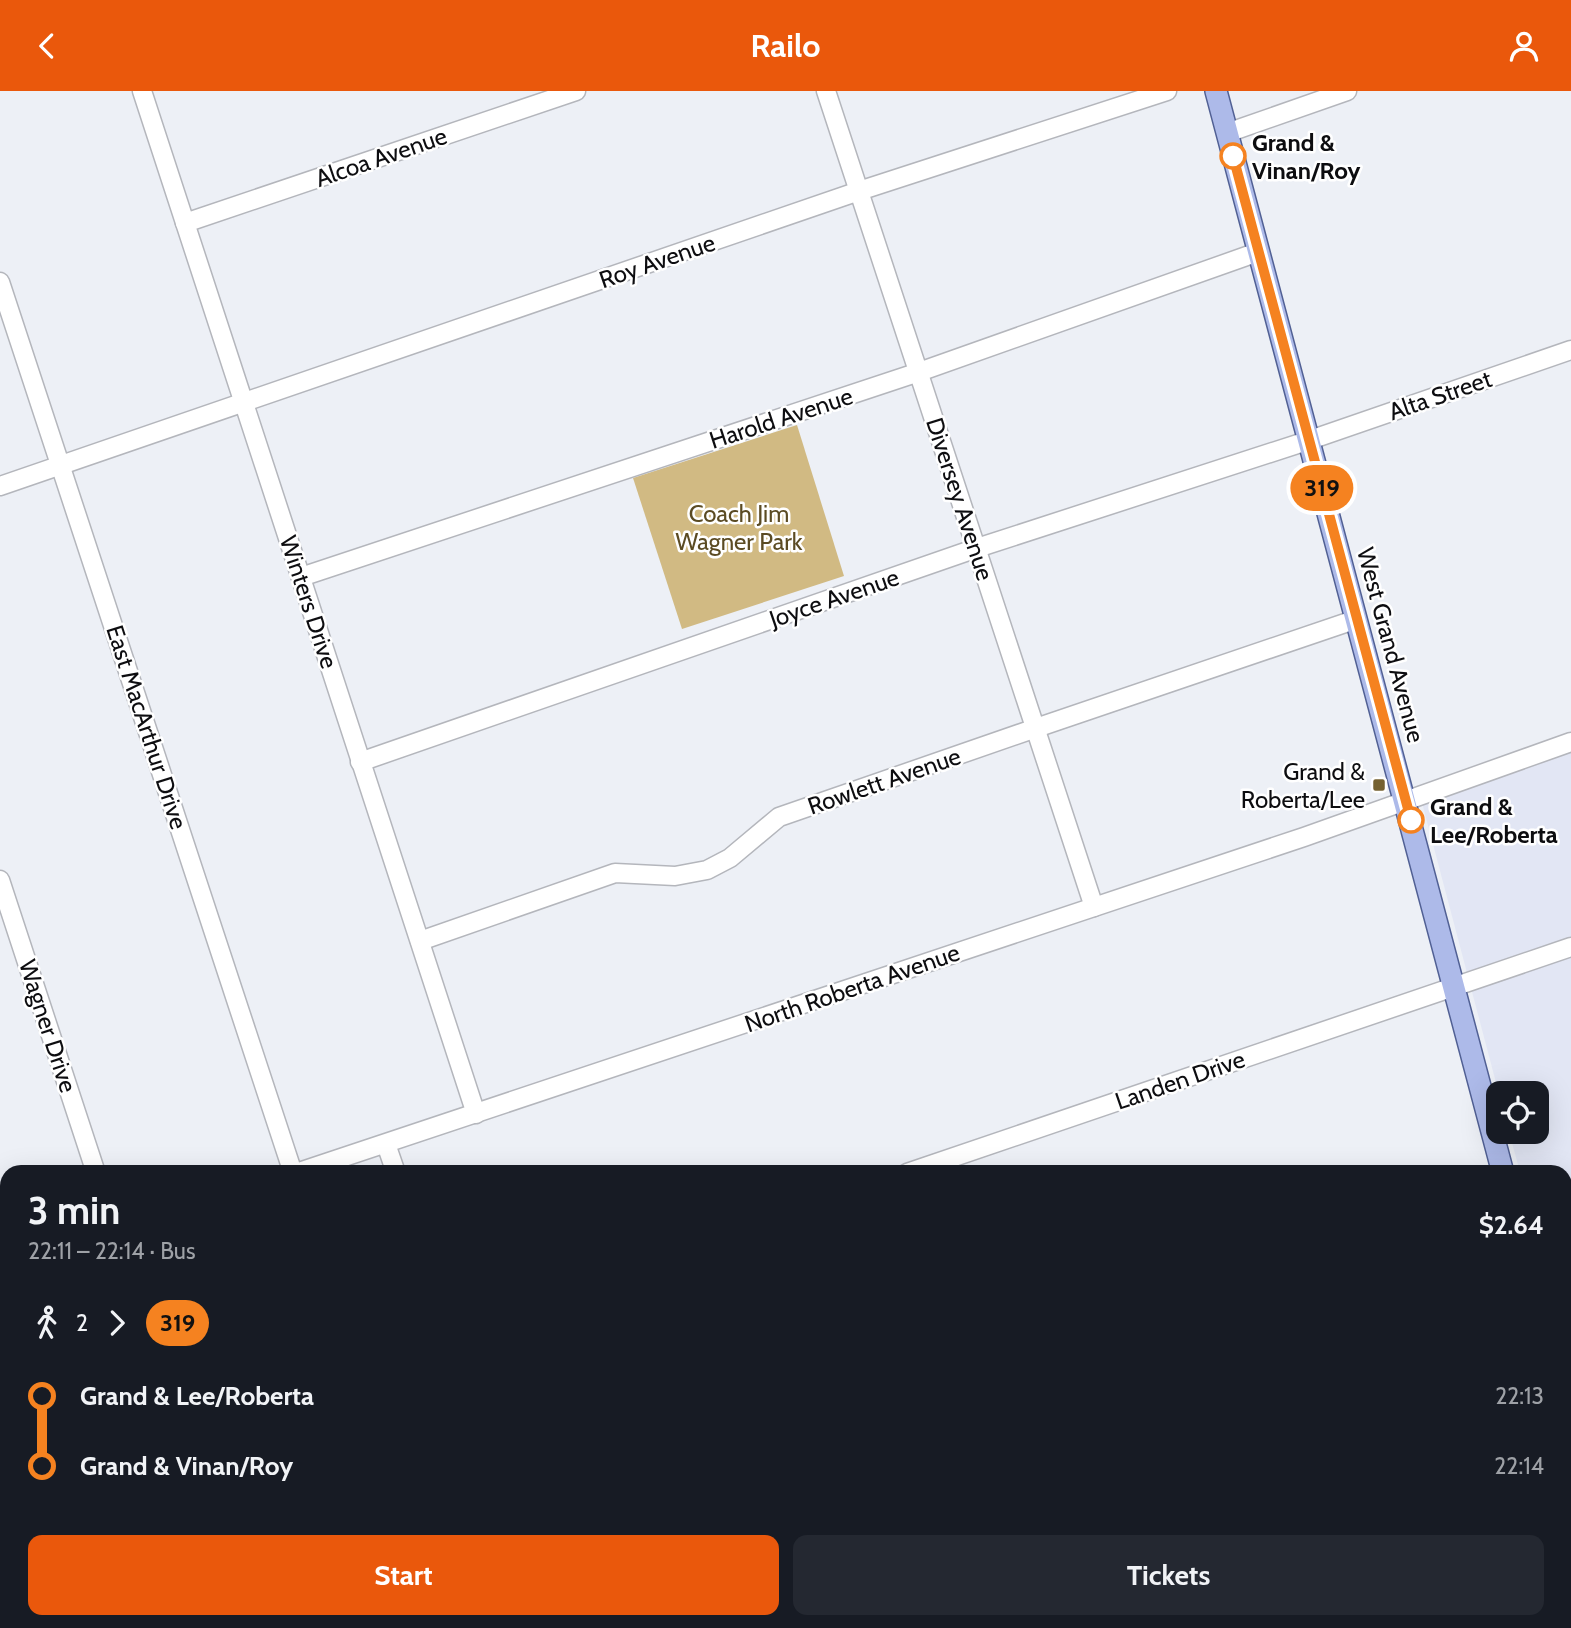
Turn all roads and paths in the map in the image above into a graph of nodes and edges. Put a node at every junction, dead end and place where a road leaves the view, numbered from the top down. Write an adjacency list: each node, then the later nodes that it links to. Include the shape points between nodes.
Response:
1 (142, 91): 9 (street, Winters Drive)
2 (576, 91): 9 (street, Alcoa Avenue)
3 (826, 91): 8 (street, Diversey Avenue)
4 (1167, 91): 8 (street, Roy Avenue)
5 (1216, 91): 7 (main road, West Grand Avenue)
6 (1347, 91): 7 (street)
7 (1227, 133): 10 (main road, West Grand Avenue)
8 (859, 191): 13 (street, Diversey Avenue); 14 (street, Roy Avenue)
9 (186, 223): 14 (street, Winters Drive)
10 (1258, 252): 13 (street, Harold Avenue); 15 (main road, West Grand Avenue)
11 (0, 282): 16 (street, East MacArthur Drive)
12 (1571, 350): 15 (street, Alta Street)
13 (919, 372): 18 (street, Diversey Avenue); 19 (street, Harold Avenue)
14 (243, 403): 16 (street, Roy Avenue); 19 (street, Winters Drive)
15 (1310, 440): 18 (street, Joyce Avenue); 20 (main road, West Grand Avenue)
16 (61, 465): 17 (street, Roy Avenue); 33 (street, East MacArthur Drive)
17 (0, 486)
18 (977, 548): 21 (street, Diversey Avenue); 23 (street, Joyce Avenue)
19 (301, 576): 23 (street, Winters Drive)
20 (1357, 619): 21 (street, Rowlett Avenue); 24 (main road, West Grand Avenue)
21 (1036, 728): 26 (street, Diversey Avenue); 27 (street, Rowlett Avenue, via 779,817 730,858 707,870 675,876 615,873)
22 (1571, 742): 24 (street, North Roberta Avenue)
23 (360, 762): 27 (street, Winters Drive)
24 (1405, 800): 26 (street, North Roberta Avenue); 29 (main road, West Grand Avenue)
25 (0, 880): 32 (street, Wagner Drive)
26 (1094, 907): 30 (street, North Roberta Avenue)
27 (420, 941): 30 (street, Winters Drive)
28 (1571, 947): 29 (street, Landen Drive)
29 (1454, 987): 36 (street, Landen Drive); 37 (main road, West Grand Avenue)
30 (476, 1114): 31 (street, North Roberta Avenue)
31 (386, 1144): 34 (street, North Roberta Avenue); 35 (street)
32 (93, 1165)
33 (292, 1165)
34 (320, 1165)
35 (393, 1165)
36 (931, 1165)
37 (1501, 1165)

